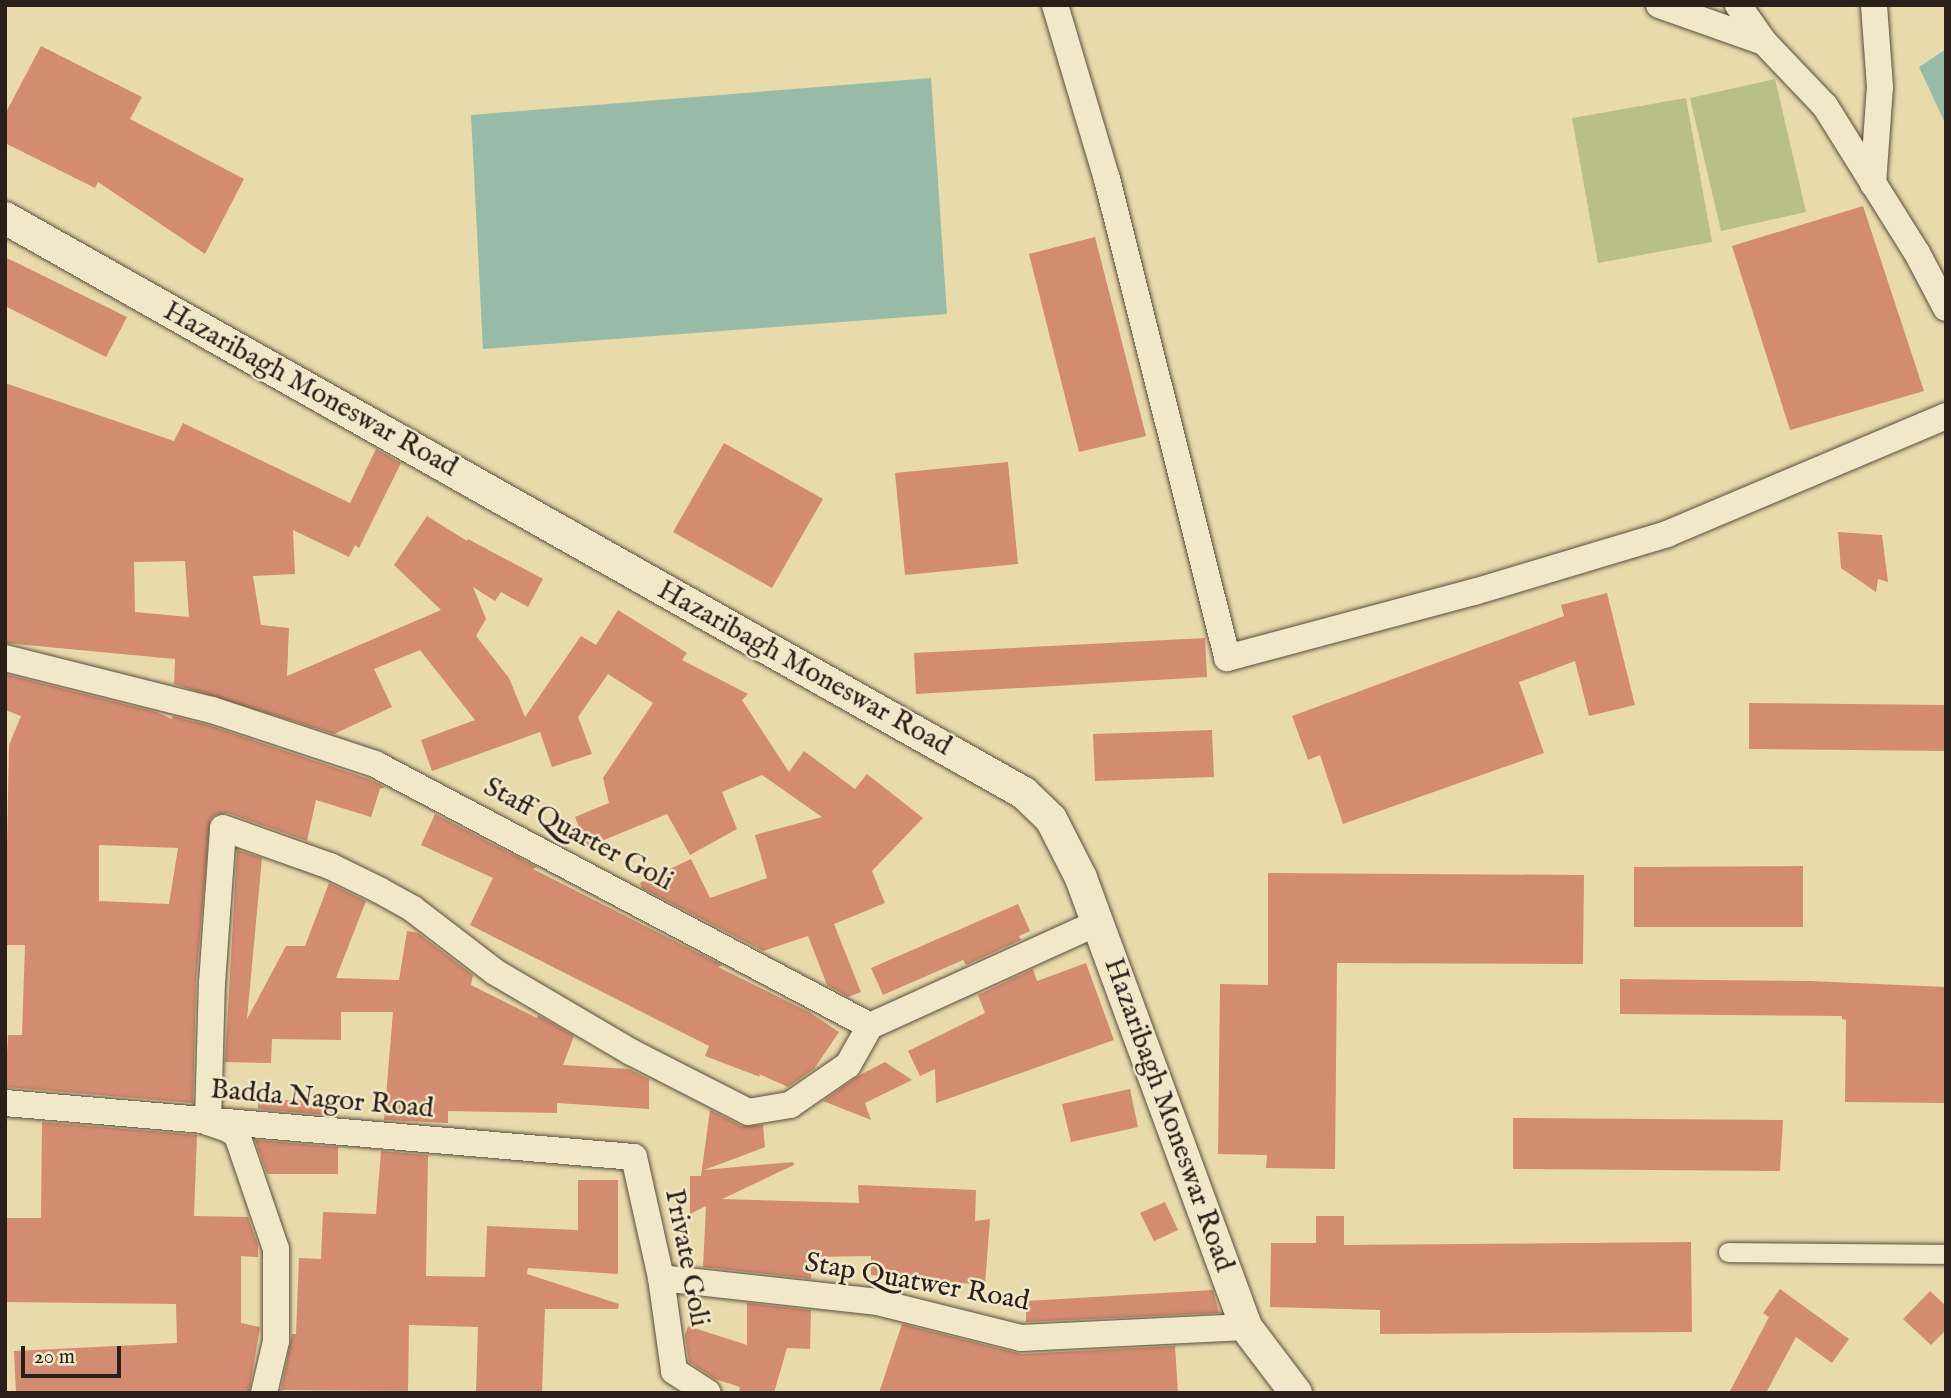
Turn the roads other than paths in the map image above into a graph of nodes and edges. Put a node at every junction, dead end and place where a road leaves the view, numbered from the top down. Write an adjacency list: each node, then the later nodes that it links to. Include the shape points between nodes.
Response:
1 (1055, 5): 9 (street, via 1107,179 1227,658 1474,593 1667,534)
2 (1659, 5): 5 (street)
3 (1738, 5): 5 (street)
4 (1874, 5): 6 (street, via 1880,88)
5 (1764, 42): 6 (street, via 1825,106)
6 (1873, 184): 8 (street)
7 (5, 218): 11 (street, Hazaribagh Moneswar Road, via 1024,793 1051,819 1081,878)
8 (1946, 308)
9 (1946, 416)
10 (5, 658): 12 (street, Staff Quarter Goli, via 212,710 375,764)
11 (1097, 923): 12 (street); 19 (street, Hazaribagh Moneswar Road)
12 (870, 1026): 14 (street, via 848,1065 790,1105 748,1112 631,1052 495,972 413,909 379,890 330,866 223,828)
13 (6, 1111): 14 (street, Badda Nagor Road)
14 (208, 1122): 15 (street, Badda Nagor Road); 20 (street, via 237,1135 276,1249 276,1341)
15 (634, 1157): 18 (street, Private Goli)
16 (1728, 1252): 17 (street)
17 (1946, 1254)
18 (661, 1278): 19 (street, Stap Quatwer Road, via 877,1303 1021,1338); 21 (street, Private Goli, via 674,1371)
19 (1246, 1327): 22 (street, Hazaribagh Moneswar Road)
20 (264, 1393)
21 (708, 1393)
22 (1296, 1393)

